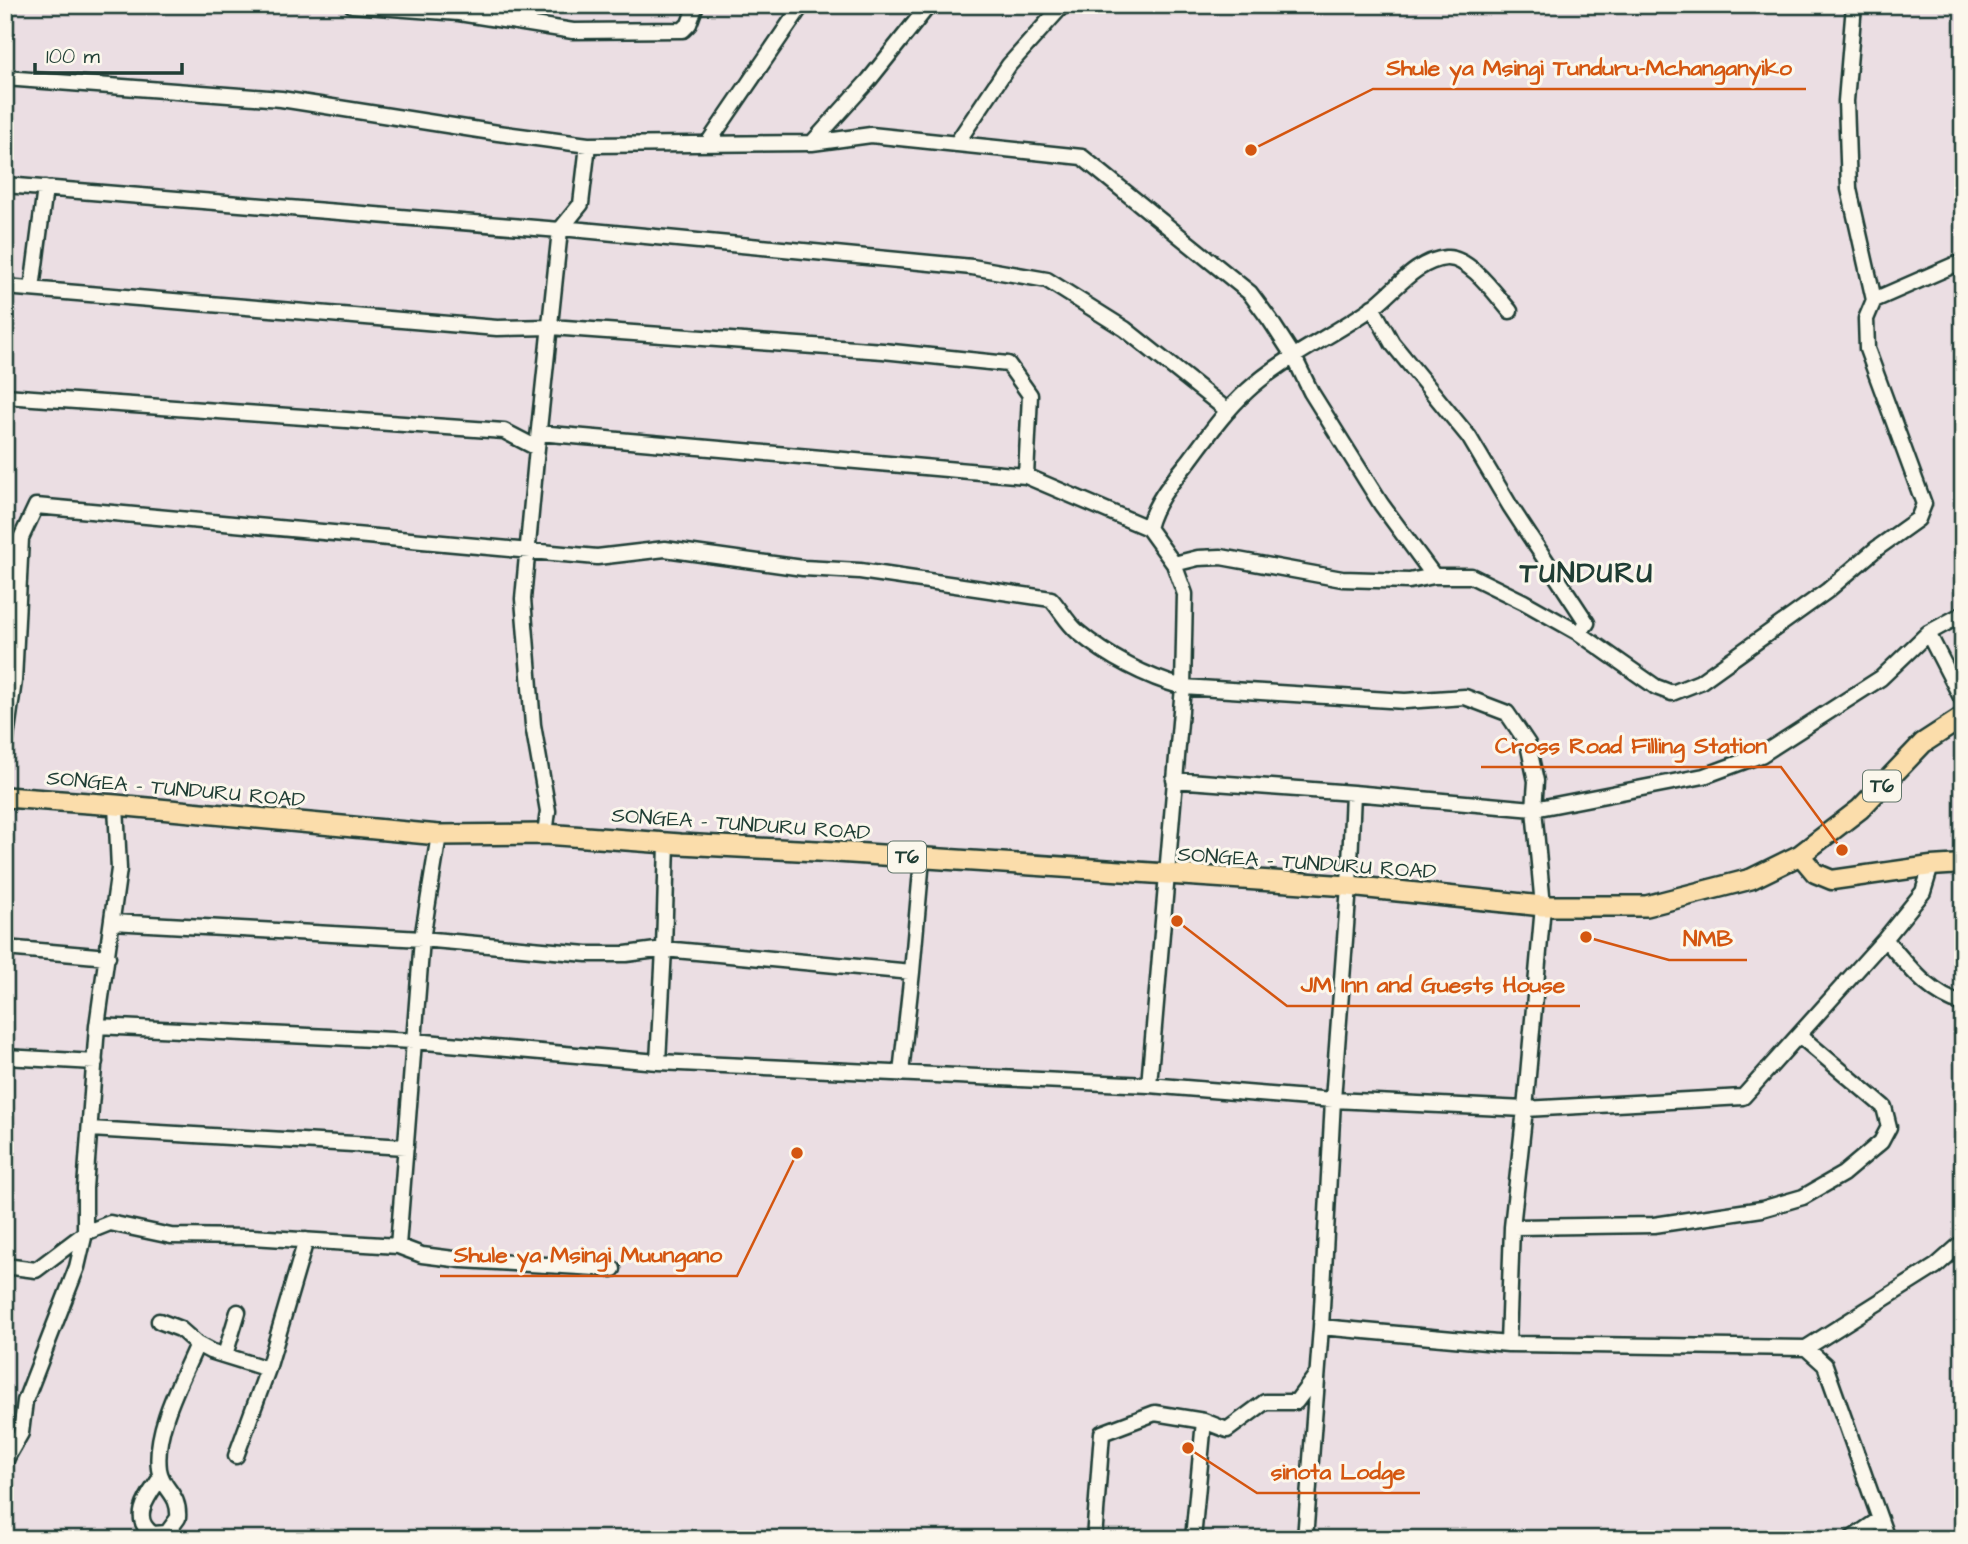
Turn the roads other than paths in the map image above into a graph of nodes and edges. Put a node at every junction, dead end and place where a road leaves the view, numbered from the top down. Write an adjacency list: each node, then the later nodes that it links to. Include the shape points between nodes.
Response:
1 (352, 5): 2 (street, via 459,13 602,32 683,30)
2 (696, 5)
3 (802, 5): 8 (street)
4 (929, 5): 9 (street)
5 (1063, 5): 10 (street, via 1009,65)
6 (1854, 5): 18 (street, via 1846,101 1849,189)
7 (5, 78): 11 (street, via 281,99)
8 (708, 143): 9 (street); 11 (street)
9 (813, 143): 10 (street, via 871,135)
10 (956, 144): 22 (street, via 1082,157 1250,293)
11 (588, 145): 14 (street, via 581,204)
12 (5, 185): 13 (street)
13 (45, 188): 14 (street); 17 (street)
14 (561, 229): 21 (street); 24 (street, via 972,267 1047,280 1125,329)
15 (1963, 263): 18 (street)
16 (5, 287): 17 (street)
17 (32, 289): 21 (street, via 497,328)
18 (1874, 300): 33 (street, via 1866,319 1867,349 1924,504 1918,519 1736,657 1700,682 1672,694)
19 (1372, 307): 20 (street, via 1424,263 1448,257 1462,261); 22 (street); 33 (street, via 1392,343 1469,437 1587,622)
20 (1510, 311)
21 (551, 327): 25 (street); 26 (street, via 1008,364 1030,395)
22 (1294, 358): 24 (street, via 1247,390); 30 (street, via 1381,504)
23 (5, 396): 25 (street, via 504,431)
24 (1227, 411): 27 (street, via 1152,511)
25 (538, 440): 26 (street); 28 (street)
26 (1026, 476): 27 (street)
27 (1148, 528): 29 (street)
28 (528, 550): 31 (street, via 36,506 21,538); 36 (street, via 597,557 665,549 1051,598 1076,631 1098,646 1160,681); 45 (street, via 523,599 533,725 548,811)
29 (1174, 564): 30 (street, via 1221,557 1342,579 1409,581); 36 (street, via 1185,594)
30 (1434, 576): 33 (street, via 1471,576)
31 (12, 578): 35 (street)
32 (1963, 614): 34 (street)
33 (1579, 633)
34 (1928, 633): 37 (street); 44 (street, via 1881,678 1761,755 1704,776)
35 (10, 681): 39 (street)
36 (1183, 687): 40 (street); 44 (street, via 1405,701 1465,697 1507,713 1528,744 1536,781)
37 (1963, 701)
38 (1963, 717): 48 (highway, T6, via 1923,743 1860,809)
39 (5, 745)
40 (1174, 780): 41 (street); 52 (street)
41 (1353, 793): 44 (street); 53 (street)
42 (5, 797): 43 (highway, SONGEA - TUNDURU ROAD / T6)
43 (116, 805): 46 (highway, SONGEA - TUNDURU ROAD / T6); 55 (street, via 119,869)
44 (1534, 809): 54 (street)
45 (545, 834): 46 (highway, SONGEA - TUNDURU ROAD / T6); 47 (highway, SONGEA - TUNDURU ROAD / T6)
46 (439, 835): 56 (street)
47 (667, 843): 49 (highway, SONGEA - TUNDURU ROAD / T6); 59 (street)
48 (1800, 855): 51 (main road, via 1815,873 1832,880); 54 (highway, SONGEA - TUNDURU ROAD / T6, via 1751,879 1646,906)
49 (922, 859): 52 (highway, SONGEA - TUNDURU ROAD / T6); 61 (street)
50 (1963, 864): 51 (main road)
51 (1931, 866): 57 (street, via 1923,892)
52 (1167, 875): 53 (highway, SONGEA - TUNDURU ROAD / T6); 70 (street)
53 (1349, 886): 54 (highway, SONGEA - TUNDURU ROAD / T6); 71 (street)
54 (1543, 906): 72 (street)
55 (112, 922): 56 (street); 60 (street)
56 (422, 939): 59 (street, via 587,954); 65 (street)
57 (1885, 939): 62 (street, via 1917,976 1950,1001); 64 (street)
58 (5, 948): 60 (street)
59 (664, 949): 61 (street); 68 (street)
60 (108, 957): 63 (street)
61 (912, 972): 69 (street)
62 (1963, 1004)
63 (97, 1026): 65 (street); 67 (street)
64 (1799, 1035): 72 (street, via 1743,1097); 75 (street, via 1884,1107 1889,1127 1881,1142 1843,1174 1803,1197 1762,1209 1654,1224)
65 (414, 1041): 68 (street); 74 (street)
66 (5, 1057): 67 (street)
67 (95, 1062): 73 (street)
68 (658, 1062): 69 (street)
69 (901, 1073): 70 (street)
70 (1149, 1085): 71 (street)
71 (1333, 1100): 72 (street); 84 (street)
72 (1525, 1109): 75 (street)
73 (90, 1129): 74 (street); 76 (street)
74 (406, 1147): 79 (street)
75 (1512, 1227): 85 (street)
76 (85, 1233): 77 (street, via 110,1223 171,1236); 80 (street, via 36,1270); 93 (street, via 77,1267 25,1401 21,1433)
77 (306, 1240): 79 (street); 89 (street)
78 (1963, 1242): 87 (street, via 1936,1266)
79 (398, 1246): 81 (street, via 422,1255 462,1260)
80 (5, 1266)
81 (613, 1269)
82 (238, 1312): 88 (street)
83 (159, 1321): 86 (street, via 180,1329)
84 (1321, 1326): 85 (street); 90 (street)
85 (1508, 1344): 87 (street)
86 (197, 1345): 88 (street); 94 (street, via 168,1411 159,1450)
87 (1807, 1348): 95 (street, via 1825,1365)
88 (225, 1355): 89 (street)
89 (268, 1369): 92 (street)
90 (1317, 1374): 91 (street, via 1296,1402 1265,1402 1227,1430); 98 (street)
91 (1204, 1421): 96 (street, via 1155,1413 1102,1433); 97 (street)
92 (236, 1457)
93 (5, 1461)
94 (161, 1477)
95 (1880, 1519): 99 (street); 100 (street)
96 (1094, 1539)
97 (1193, 1539)
98 (1306, 1539)
99 (1851, 1539)
100 (1887, 1539)

